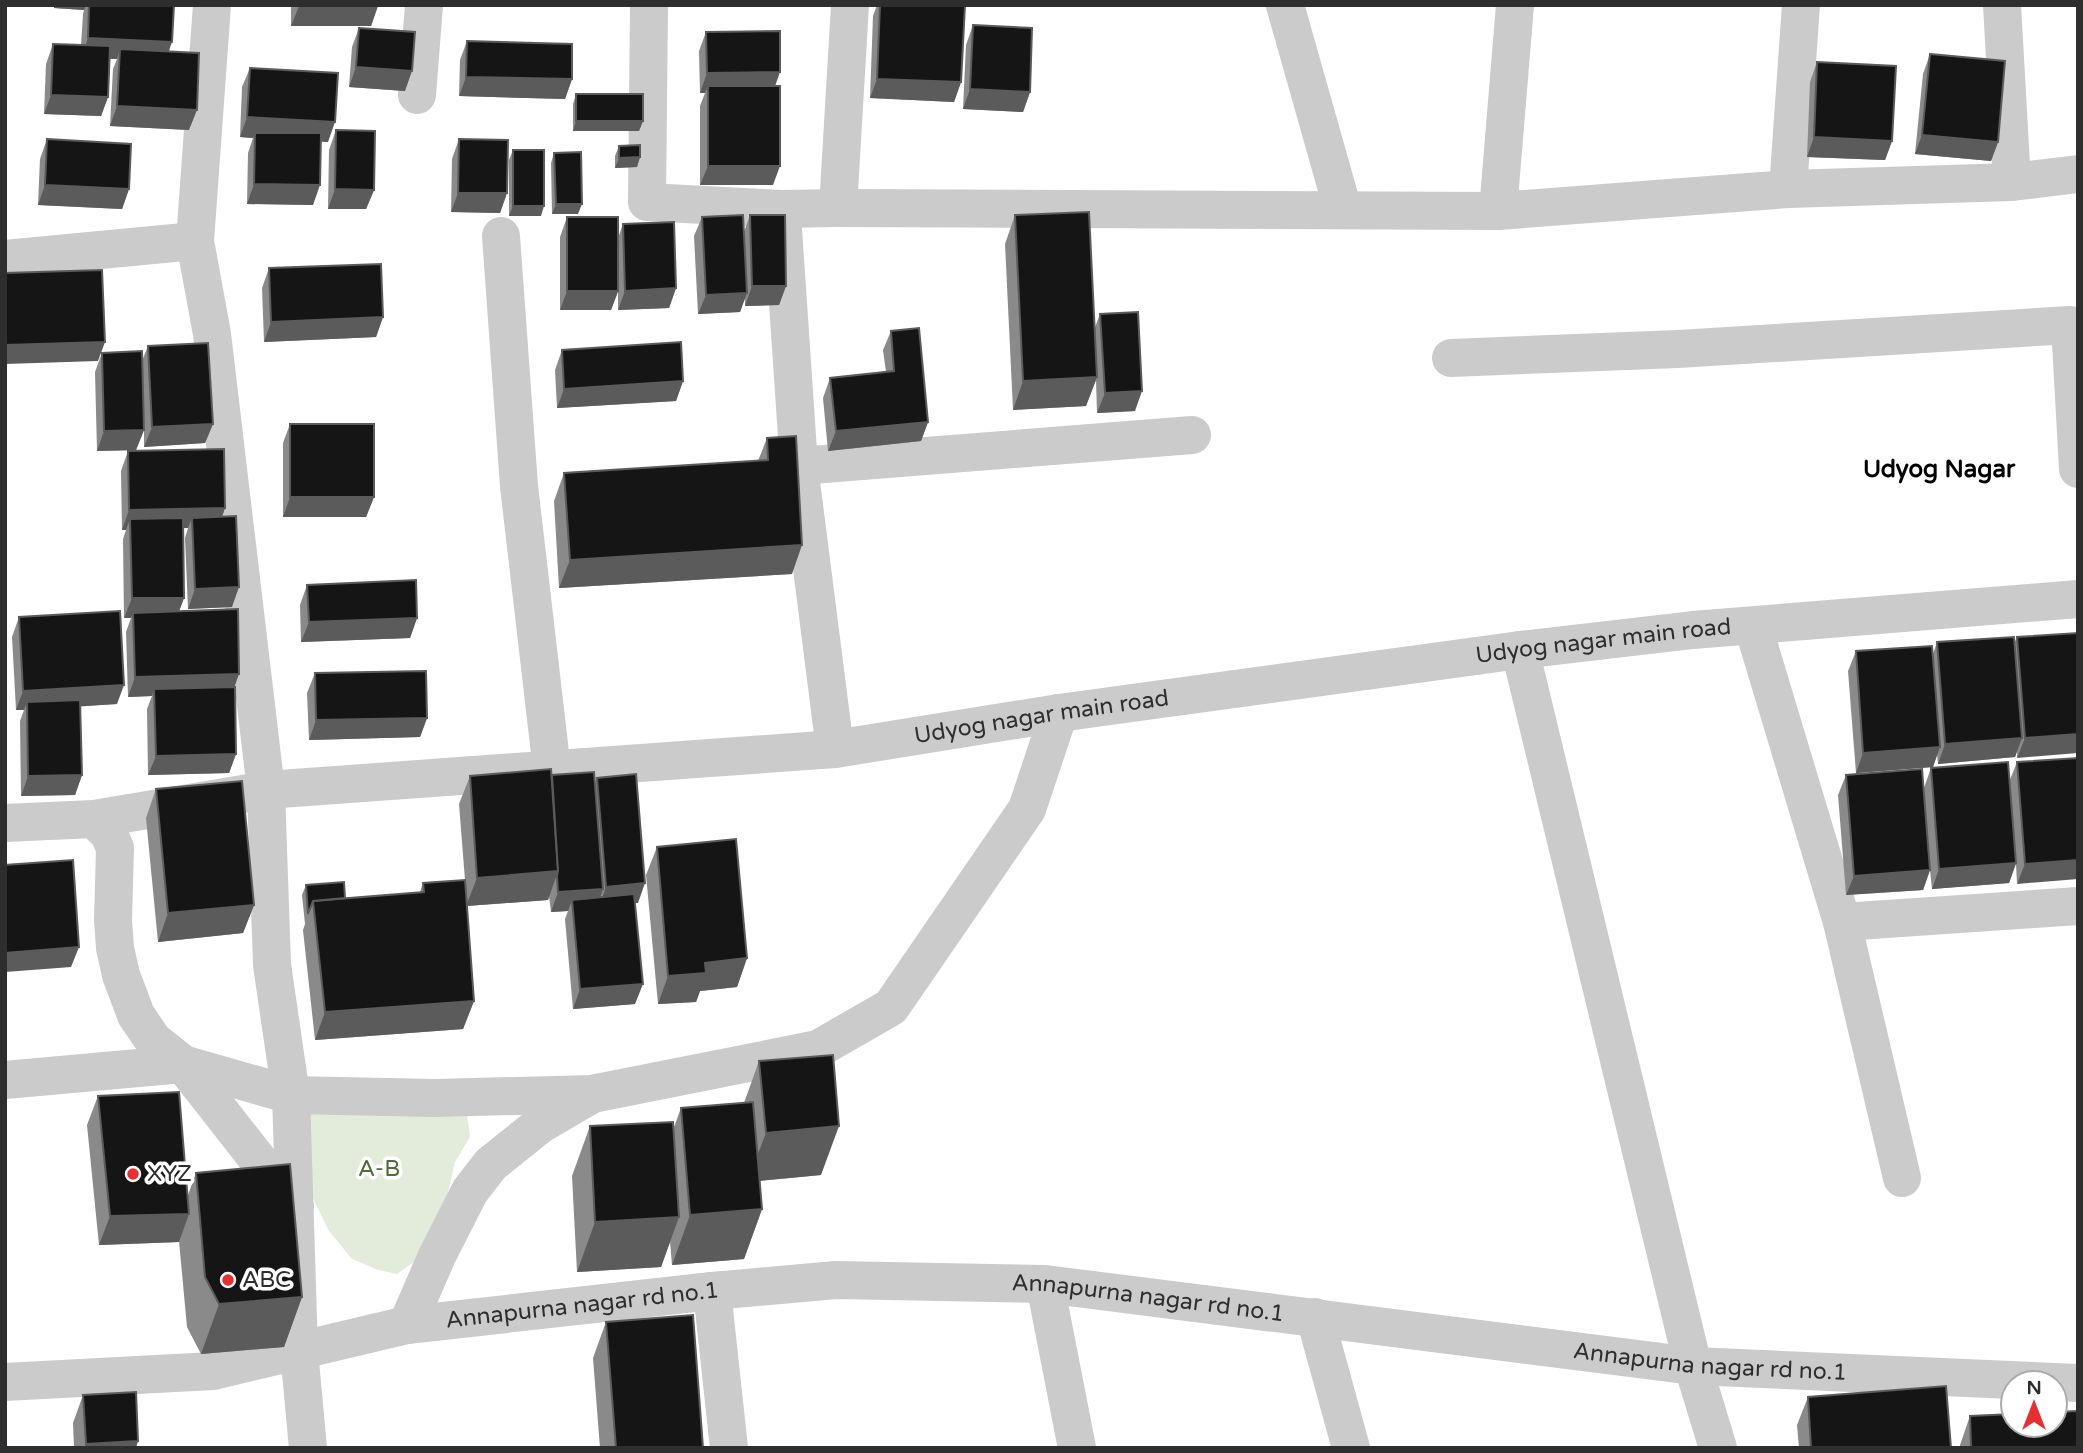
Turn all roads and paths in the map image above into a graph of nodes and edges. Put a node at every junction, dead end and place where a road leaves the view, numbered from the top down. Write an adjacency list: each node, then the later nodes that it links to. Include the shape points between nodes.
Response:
1 (212, 5): 18 (street)
2 (424, 5): 9 (street)
3 (649, 5): 14 (street, via 647,202)
4 (850, 5): 13 (street)
5 (1285, 5): 15 (street)
6 (1515, 5): 16 (street)
7 (1801, 5): 12 (street)
8 (2002, 5): 11 (street)
9 (417, 95)
10 (2078, 174): 11 (street)
11 (2012, 182): 12 (street)
12 (1788, 189): 16 (street)
13 (838, 208): 14 (street); 15 (street)
14 (781, 209): 22 (street)
15 (1343, 210): 16 (street)
16 (1498, 211)
17 (501, 236): 29 (street, via 520,486)
18 (195, 241): 19 (street); 30 (street, via 212,334)
19 (5, 259)
20 (1451, 358): 23 (street, via 2070,325)
21 (1192, 435): 22 (street)
22 (799, 466): 28 (street)
23 (2078, 469)
24 (2078, 598): 25 (street, Udyog nagar main road)
25 (1753, 626): 26 (street, Udyog nagar main road); 34 (street)
26 (1520, 650): 27 (street, Udyog nagar main road); 46 (street)
27 (1059, 713): 28 (street, Udyog nagar main road); 37 (street, via 1027,809 891,1007 818,1049)
28 (835, 749): 29 (street, Udyog nagar main road)
29 (552, 770): 30 (street, Udyog nagar main road)
30 (266, 790): 31 (street, Udyog nagar main road); 38 (street, via 272,965)
31 (94, 819): 32 (street, Udyog nagar main road); 35 (street, via 115,848 113,920 124,985 153,1040)
32 (5, 823)
33 (2078, 906): 34 (street)
34 (1842, 922): 39 (street)
35 (183, 1064): 36 (street); 38 (street); 40 (street)
36 (5, 1080)
37 (592, 1094): 38 (street); 44 (street, via 541,1124 491,1164 470,1191)
38 (291, 1095): 40 (street)
39 (1902, 1178)
40 (295, 1206): 45 (street)
41 (1045, 1284): 42 (street, Annapurna nagar rd no.1, via 836,1280); 43 (street, Annapurna nagar rd no.1); 51 (street)
42 (712, 1291): 44 (street, Annapurna nagar rd no.1); 50 (street)
43 (1315, 1317): 46 (street, Annapurna nagar rd no.1); 52 (street)
44 (407, 1325): 45 (street, Annapurna nagar rd no.1)
45 (299, 1351): 47 (street, Annapurna nagar rd no.1, via 213,1371); 49 (street)
46 (1693, 1366): 48 (street, Annapurna nagar rd no.1); 53 (street)
47 (5, 1382)
48 (2078, 1383)
49 (309, 1448)
50 (729, 1448)
51 (1077, 1448)
52 (1351, 1448)
53 (1718, 1448)

